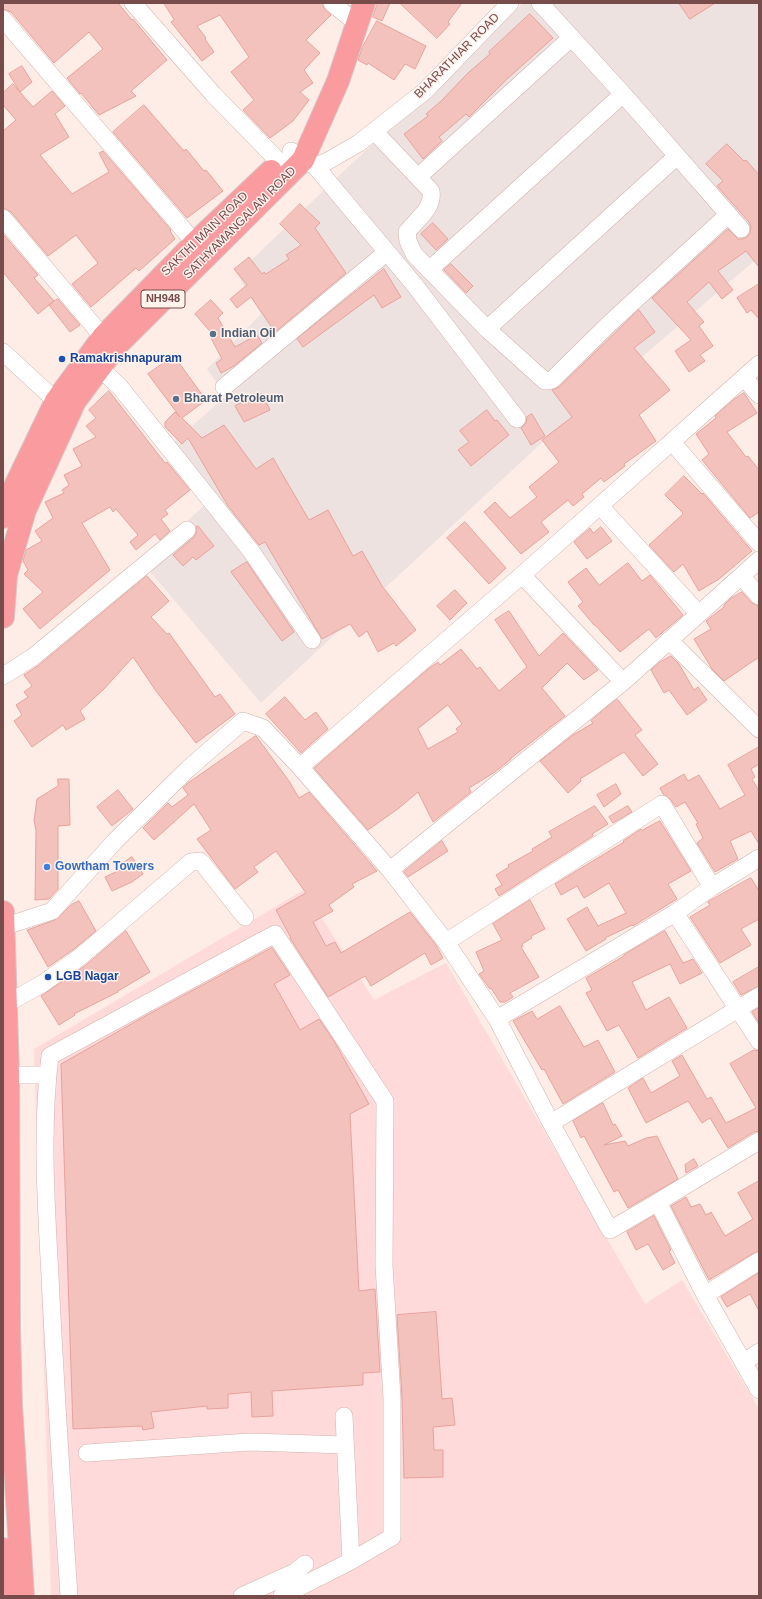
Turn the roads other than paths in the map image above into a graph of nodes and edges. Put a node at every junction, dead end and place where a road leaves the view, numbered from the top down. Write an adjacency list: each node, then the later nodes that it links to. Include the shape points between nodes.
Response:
1 (133, 3): 11 (street, via 213,94)
2 (332, 3): 5 (street)
3 (510, 3): 9 (street, BHARATHIAR ROAD, via 425,91)
4 (540, 3): 7 (street)
5 (355, 8): 11 (highway, SATHYAMANGALAM ROAD / NH948, via 338,81)
6 (3, 19): 16 (street)
7 (571, 38): 8 (street); 12 (street)
8 (622, 94): 10 (street); 18 (street)
9 (374, 131): 11 (street, BHARATHIAR ROAD, via 326,162); 12 (street)
10 (677, 156): 13 (street); 19 (street)
11 (296, 163): 16 (highway, SAKTHI MAIN ROAD / NH948); 17 (street); 23 (highway, SATHYAMANGALAM ROAD / NH948, via 116,346)
12 (418, 177): 18 (street, via 431,191 432,198 429,207 407,232 408,240 414,254)
13 (728, 215): 15 (street); 19 (street, via 552,380 545,381)
14 (3, 218): 20 (street)
15 (741, 230)
16 (195, 243): 20 (highway, SAKTHI MAIN ROAD / NH948)
17 (387, 252): 25 (street); 28 (street)
18 (430, 270): 19 (street)
19 (487, 329)
20 (103, 337): 27 (highway, SAKTHI MAIN ROAD / NH948)
21 (3, 352): 27 (street)
22 (759, 364): 24 (street)
23 (100, 368): 39 (highway, SATHYAMANGALAM ROAD / NH948, via 76,401 25,510 6,575); 40 (street, via 120,387 251,551)
24 (744, 378): 26 (street); 29 (street)
25 (224, 387)
26 (759, 395)
27 (56, 401): 31 (highway, SAKTHI MAIN ROAD / NH948, via 6,504)
28 (517, 418)
29 (672, 442): 30 (street); 33 (street)
30 (600, 506): 35 (street); 38 (street)
31 (3, 517)
32 (187, 530): 42 (street, via 33,657)
33 (759, 543)
34 (759, 560): 36 (street)
35 (522, 575): 43 (street); 45 (street)
36 (741, 576): 37 (street); 38 (street)
37 (759, 596)
38 (699, 614): 41 (street)
39 (3, 618)
40 (312, 640)
41 (669, 640): 43 (street); 44 (street)
42 (3, 676)
43 (623, 682): 47 (street)
44 (759, 730)
45 (300, 767): 47 (street); 52 (street, via 263,728 243,721 188,769 115,841 52,911)
46 (759, 858): 48 (street)
47 (390, 870): 53 (street)
48 (712, 887): 50 (street); 53 (street, via 662,804)
49 (3, 912): 52 (highway)
50 (675, 913): 56 (street); 57 (street)
51 (245, 917): 55 (street, via 203,864 200,861 191,862 80,958 42,984)
52 (3, 927): 55 (highway)
53 (446, 942): 57 (street)
54 (759, 996): 56 (street)
55 (6, 1004): 59 (highway)
56 (738, 1008): 58 (street); 61 (street)
57 (497, 1019): 61 (street)
58 (759, 1041)
59 (8, 1075): 60 (street); 76 (highway, via 11,1405)
60 (47, 1075): 73 (street, via 50,1056 275,934 385,1101 384,1265 392,1398 392,1537); 77 (street, via 47,1217)
61 (551, 1123): 63 (street, via 610,1230)
62 (759, 1141): 63 (street)
63 (658, 1202): 65 (street)
64 (759, 1261): 65 (street)
65 (705, 1295): 67 (street)
66 (759, 1352): 67 (street)
67 (744, 1362): 68 (street)
68 (759, 1390)
69 (344, 1416): 70 (street)
70 (346, 1445): 71 (street, via 250,1442); 73 (street)
71 (87, 1453)
72 (3, 1549): 75 (highway)
73 (351, 1561): 79 (street)
74 (305, 1564): 78 (street, via 295,1572)
75 (5, 1596)
76 (22, 1596)
77 (69, 1596)
78 (242, 1596)
79 (282, 1596)

